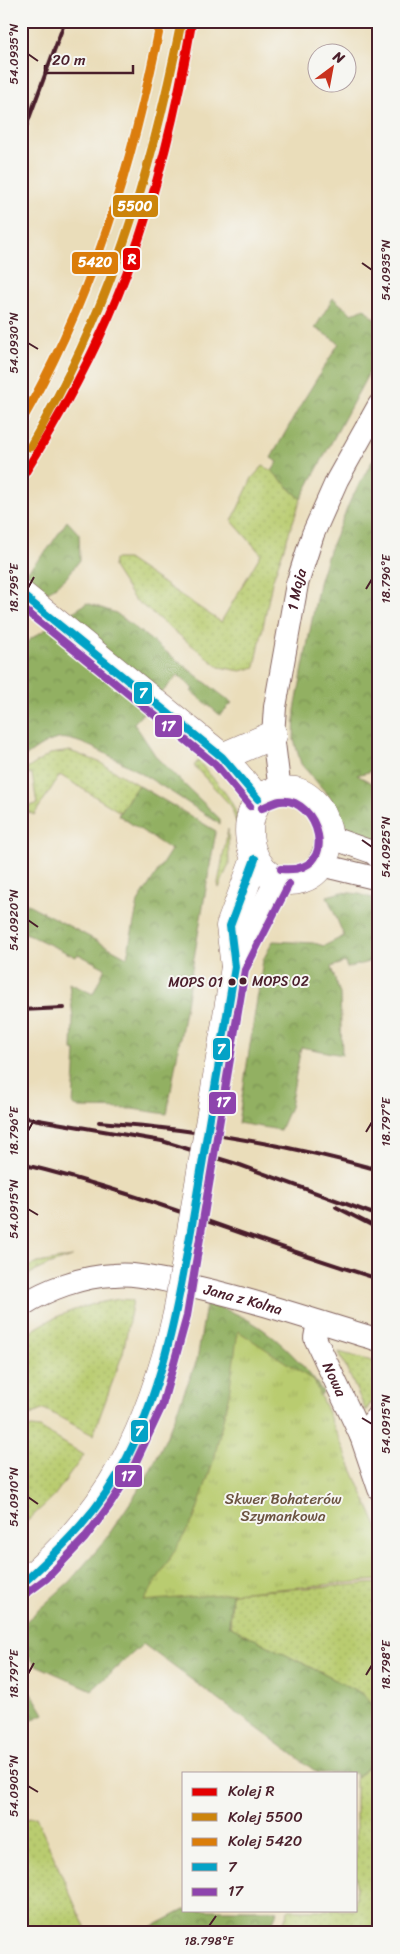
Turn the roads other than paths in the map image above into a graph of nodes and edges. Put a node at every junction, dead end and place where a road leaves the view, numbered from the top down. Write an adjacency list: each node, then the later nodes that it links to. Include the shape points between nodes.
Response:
1 (379, 405): 3 (street, 1 Maja, via 337,480 313,534 297,584 289,624)
2 (21, 594): 4 (street)
3 (273, 736): 4 (street); 5 (street, 1 Maja)
4 (222, 757): 5 (street)
5 (269, 795): 6 (street, via 295,791 314,802 325,819); 8 (street, via 249,821 250,848)
6 (329, 837): 7 (street, via 372,852); 9 (street)
7 (379, 858)
8 (255, 859): 10 (street, via 265,872); 12 (street, via 230,926)
9 (322, 865): 10 (street, via 312,875 296,880); 11 (street)
10 (280, 879): 12 (street)
11 (379, 879)
12 (235, 967): 19 (street, bridge, via 177,1314 152,1403 123,1466 77,1532)
13 (21, 1306): 14 (street, Jana z Kolna, via 32,1298 72,1282 114,1274 144,1276 225,1293)
14 (318, 1322): 15 (street, Jana z Kolna); 17 (street, Nowa, via 315,1338)
15 (379, 1340)
16 (379, 1414): 17 (street)
17 (361, 1436): 18 (street, Nowa)
18 (379, 1490)
19 (21, 1585)

